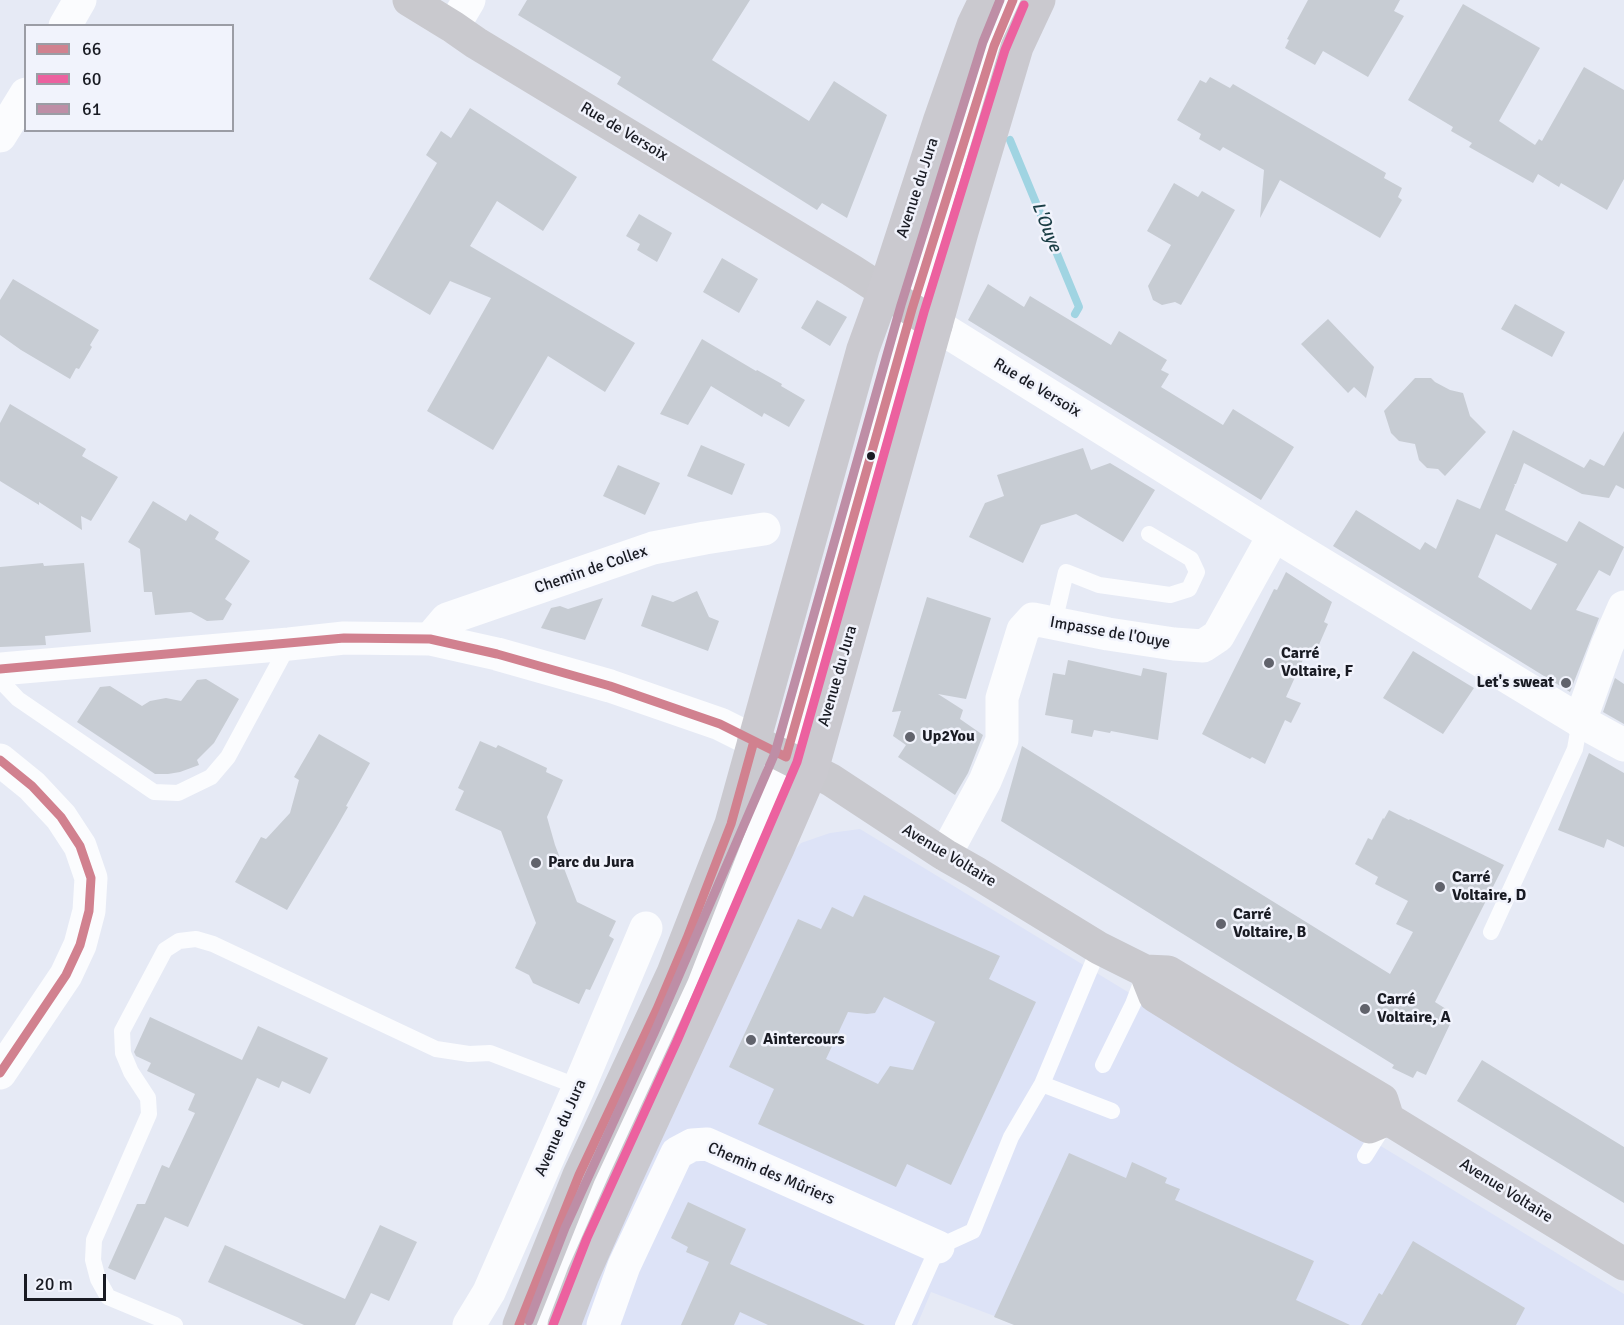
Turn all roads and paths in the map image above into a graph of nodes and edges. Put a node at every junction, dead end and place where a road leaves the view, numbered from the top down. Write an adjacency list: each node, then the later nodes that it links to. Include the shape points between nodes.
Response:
1 (80, 0): 7 (street)
2 (409, 0): 6 (main road, Rue de Versoix)
3 (985, 0): 10 (main road, Avenue du Jura, via 946,100)
4 (1013, 0): 11 (lane, via 994,46)
5 (1039, 0): 11 (main road, Avenue du Jura, via 1017,47 962,232)
6 (461, 13): 10 (main road, Rue de Versoix, via 476,43)
7 (67, 24)
8 (24, 97): 9 (street)
9 (0, 136)
10 (884, 291): 11 (main road, Rue de Versoix); 22 (main road, Avenue du Jura)
11 (924, 317): 14 (street, Rue de Versoix); 25 (main road, Avenue du Jura)
12 (764, 529): 17 (street, Chemin de Collex, via 653,548 447,618)
13 (1149, 534): 16 (lane, via 1191,559 1197,572 1189,589 1170,595 1099,585 1066,572)
14 (1274, 535): 16 (street, Impasse de l'Ouye, via 1218,636 1203,646); 21 (street, Rue de Versoix)
15 (1624, 607): 21 (street)
16 (1054, 623): 26 (street, Impasse de l'Ouye, via 1033,619 1023,630 1002,698 1002,740)
17 (430, 639): 18 (street, via 344,639); 22 (street, via 610,686 720,723)
18 (289, 645): 19 (street); 20 (lane, via 228,757 211,777 178,793 154,792 18,699)
19 (0, 669)
20 (0, 680)
21 (1580, 721): 23 (street, Rue de Versoix); 28 (lane, via 1575,749)
22 (753, 741): 25 (main road, Avenue Voltaire); 42 (main road, Avenue du Jura, via 731,824 687,938 579,1175)
23 (1624, 745)
24 (0, 760): 32 (street, via 32,786 61,818 80,846 91,878 89,911 80,945 66,975)
25 (799, 764): 26 (main road, Avenue Voltaire, via 831,780); 43 (lane, via 666,1036 576,1233); 44 (main road, Avenue du Jura, via 779,846 582,1275)
26 (945, 855): 29 (main road, Avenue Voltaire)
27 (646, 928): 34 (street, Avenue du Jura)
28 (1491, 932)
29 (1099, 948): 30 (main road, Avenue Voltaire); 33 (lane)
30 (1145, 971): 31 (lane); 36 (main road, Avenue Voltaire, via 1168,972 1382,1100)
31 (1103, 1065)
32 (0, 1073)
33 (1042, 1084): 35 (lane); 38 (lane, via 1011,1137 973,1231)
34 (579, 1087): 40 (lane, via 490,1053 436,1049 213,944 196,939 179,941 165,950 122,1031 123,1053 148,1098 149,1114 94,1240 93,1260 108,1297); 41 (street, Avenue du Jura, via 489,1292)
35 (1112, 1111)
36 (1388, 1119): 37 (lane); 39 (main road, Avenue Voltaire)
37 (1365, 1156)
38 (938, 1247): 45 (street, Chemin des Mûriers, via 707,1144 692,1144 677,1153 624,1266); 46 (lane)
39 (1624, 1264)
40 (175, 1325)
41 (469, 1325)
42 (519, 1325)
43 (540, 1325)
44 (564, 1325)
45 (603, 1325)
46 (903, 1325)

